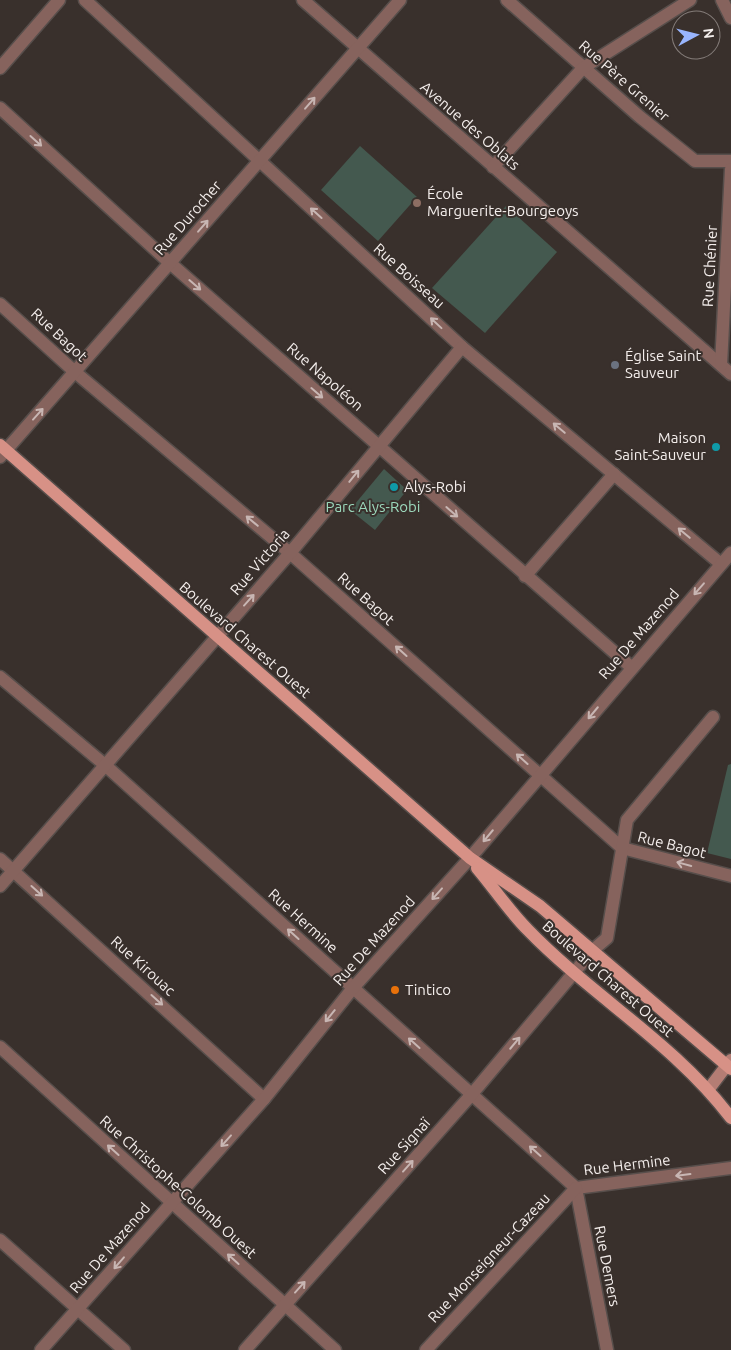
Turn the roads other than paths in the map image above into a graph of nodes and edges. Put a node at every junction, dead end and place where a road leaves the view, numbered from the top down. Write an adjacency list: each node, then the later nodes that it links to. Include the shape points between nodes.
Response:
1 (59, 0): 10 (street)
2 (85, 0): 14 (street, Rue Boisseau)
3 (303, 0): 9 (street, Avenue des Oblats)
4 (400, 0): 9 (street, Rue Durocher)
5 (507, 0): 11 (street, Rue Père Grenier)
6 (690, 0): 11 (street)
7 (722, 0): 8 (street)
8 (731, 18)
9 (357, 49): 14 (street, Rue Durocher, one-way to 9); 15 (street, Avenue des Oblats)
10 (0, 68)
11 (583, 68): 13 (street, Rue Père Grenier, via 695,161); 15 (street)
12 (0, 108): 17 (street, Rue Napoléon, one-way to 17)
13 (731, 161)
14 (259, 162): 17 (street, Rue Durocher, one-way to 14); 19 (street, Rue Boisseau, one-way to 14)
15 (493, 167): 20 (street, Avenue des Oblats)
16 (731, 169): 20 (street, Rue Chénier)
17 (170, 264): 21 (street, Rue Durocher); 22 (street, Rue Napoléon, one-way to 22)
18 (0, 304): 21 (street, Rue Bagot)
19 (462, 347): 22 (street, Rue Victoria); 24 (street, Rue Boisseau, one-way to 19)
20 (726, 369)
21 (75, 372): 23 (street, Rue Durocher, one-way to 21); 25 (street, Rue Bagot, one-way to 21)
22 (378, 446): 25 (street, Rue Victoria, one-way to 22); 28 (street, Rue Napoléon, one-way to 28)
23 (2, 451): 29 (main road, Boulevard Charest Ouest)
24 (614, 474): 27 (street, Rue Boisseau, one-way to 24); 28 (street)
25 (290, 553): 29 (street, Rue Victoria, one-way to 25); 34 (street, Rue Bagot, one-way to 25)
26 (731, 553): 27 (street, Rue De Mazenod)
27 (721, 564): 30 (street, Rue De Mazenod, one-way to 30)
28 (525, 576): 30 (street, Rue Napoléon)
29 (216, 636): 33 (street, Rue Victoria); 36 (main road, Boulevard Charest Ouest)
30 (631, 667): 34 (street, Rue De Mazenod, one-way to 34)
31 (0, 677): 33 (street, Rue Hermine)
32 (713, 717): 35 (street, via 627,820)
33 (105, 765): 38 (street, Rue Victoria); 43 (street, Rue Hermine, one-way to 33)
34 (540, 775): 35 (street, Rue Bagot); 36 (street, Rue De Mazenod, one-way to 36)
35 (622, 848): 39 (street, Rue Bagot, one-way to 35); 41 (street, via 607,938)
36 (470, 858): 41 (main road, Boulevard Charest Ouest, via 540,906); 42 (main road, Boulevard Charest Ouest, via 527,929); 43 (street, Rue De Mazenod, one-way to 43)
37 (0, 859): 38 (street, Rue Kirouac)
38 (14, 870): 40 (street, Rue Victoria); 48 (street, Rue Kirouac, one-way to 48)
39 (731, 876)
40 (0, 886)
41 (593, 950): 42 (street, Rue Signaï); 45 (main road, Boulevard Charest Ouest)
42 (574, 972): 46 (main road, Boulevard Charest Ouest); 47 (street, Rue Signaï, one-way to 42)
43 (353, 988): 47 (street, Rue Hermine, one-way to 43); 48 (street, Rue De Mazenod, one-way to 48)
44 (0, 1046): 52 (street, Rue Christophe-Colomb Ouest, one-way to 44)
45 (730, 1065): 46 (street)
46 (708, 1090): 49 (main road, Boulevard Charest Ouest)
47 (472, 1094): 51 (street, Rue Hermine, one-way to 47); 54 (street, Rue Signaï, one-way to 47)
48 (264, 1099): 52 (street, Rue De Mazenod, one-way to 52)
49 (731, 1118)
50 (731, 1168): 51 (street, Rue Hermine, one-way to 51)
51 (576, 1188): 60 (street, Rue Monseigneur-Cazeau); 61 (street, Rue Demers)
52 (172, 1203): 54 (street, Rue Christophe-Colomb Ouest, one-way to 52); 55 (street, Rue De Mazenod, one-way to 55)
53 (0, 1240): 55 (street)
54 (284, 1305): 58 (street, Rue Signaï); 59 (street, Rue Christophe-Colomb Ouest)
55 (78, 1309): 56 (street, Rue De Mazenod); 57 (street)
56 (41, 1350)
57 (124, 1350)
58 (245, 1350)
59 (335, 1350)
60 (426, 1350)
61 (607, 1350)

